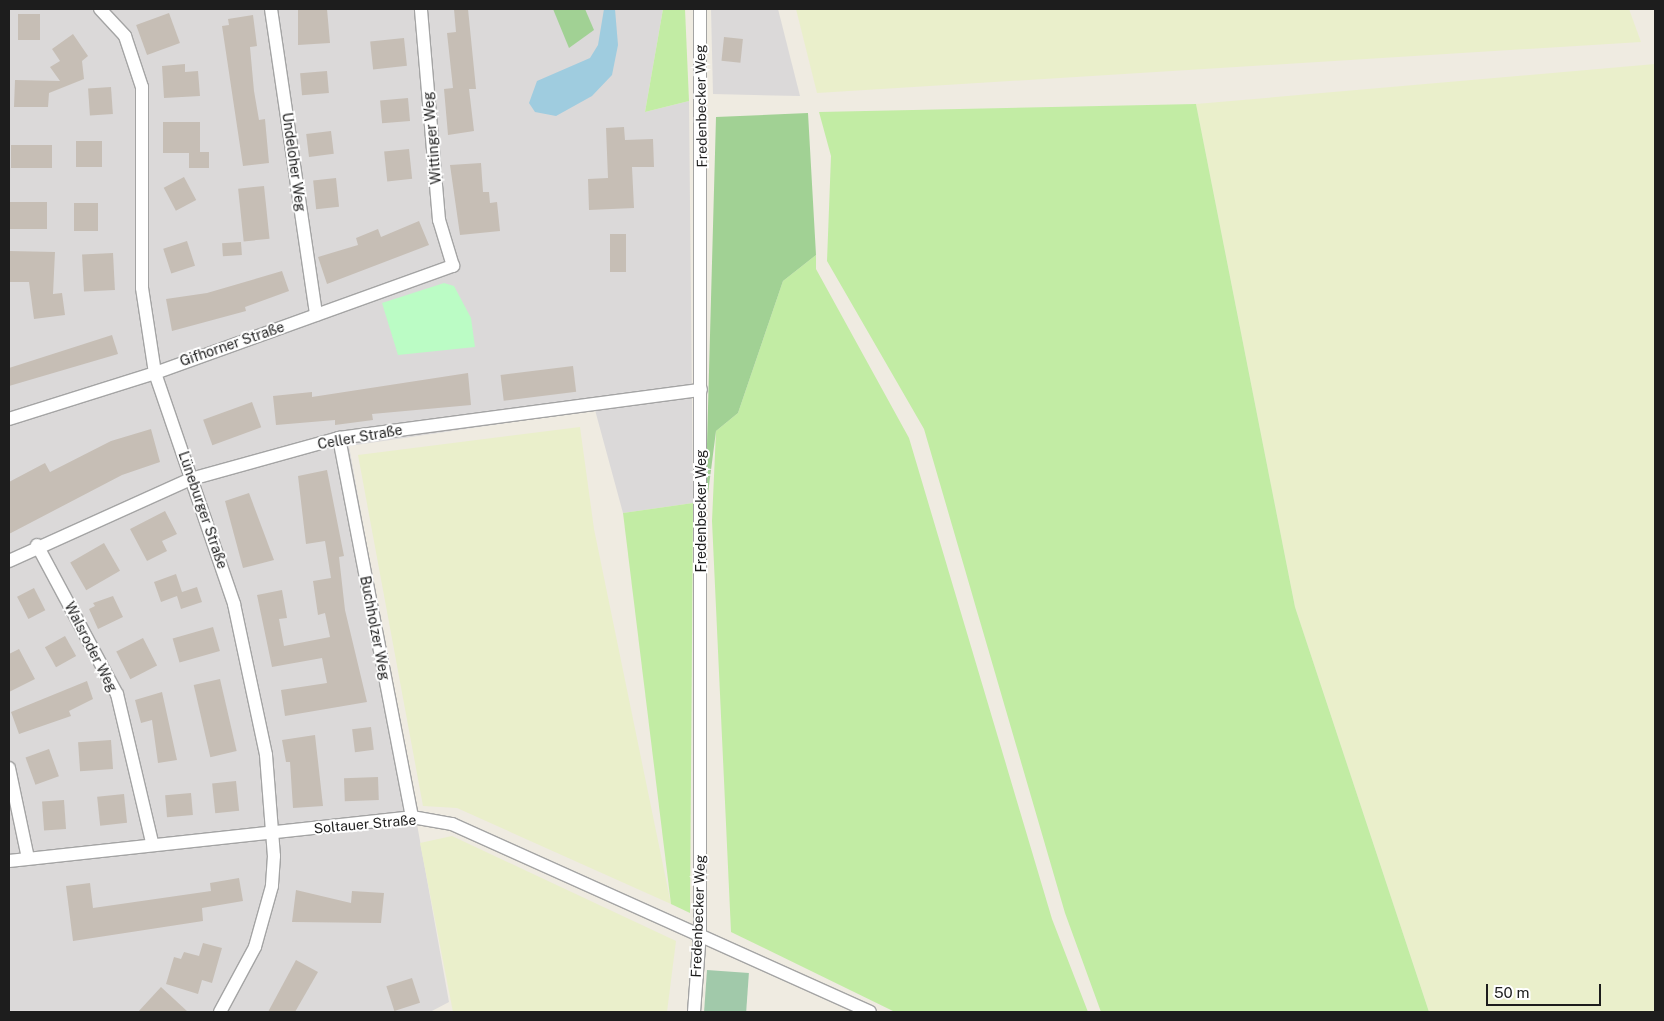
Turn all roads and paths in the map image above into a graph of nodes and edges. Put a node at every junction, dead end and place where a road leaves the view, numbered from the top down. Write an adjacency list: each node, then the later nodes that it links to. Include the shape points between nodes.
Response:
1 (271, 9): 6 (street, Undeloher Weg)
2 (421, 9): 5 (street, Wittinger Weg, via 439,220)
3 (700, 9): 8 (street, Fredenbecker Weg)
4 (108, 11): 7 (street, Lüneburger Straße, via 131,48 142,87 142,288)
5 (454, 266): 6 (street, Gifhorner Straße)
6 (316, 315): 7 (street, Gifhorner Straße)
7 (155, 373): 9 (street, Gifhorner Straße); 11 (street, Lüneburger Straße)
8 (701, 390): 10 (street, Celler Straße); 20 (street, Fredenbecker Weg)
9 (9, 419)
10 (339, 438): 11 (street, Celler Straße); 15 (street, Buchholzer Weg)
11 (191, 479): 12 (street, Celler Straße); 16 (street, Lüneburger Straße, via 234,604 249,664 266,755)
12 (38, 545): 13 (street, Celler Straße); 17 (street, Walsroder Weg, via 117,694)
13 (9, 561)
14 (9, 768): 18 (street)
15 (412, 817): 16 (street, Soltauer Straße); 20 (street, Soltauer Straße, via 452,824)
16 (273, 832): 17 (street, Soltauer Straße); 21 (street, Lüneburger Straße, via 274,870 263,925 249,963)
17 (152, 842): 18 (street, Soltauer Straße)
18 (28, 858): 19 (street, Soltauer Straße)
19 (9, 860)
20 (700, 933): 22 (street, Fredenbecker Weg); 23 (street, Soltauer Straße)
21 (220, 1012)
22 (694, 1012)
23 (870, 1012)

